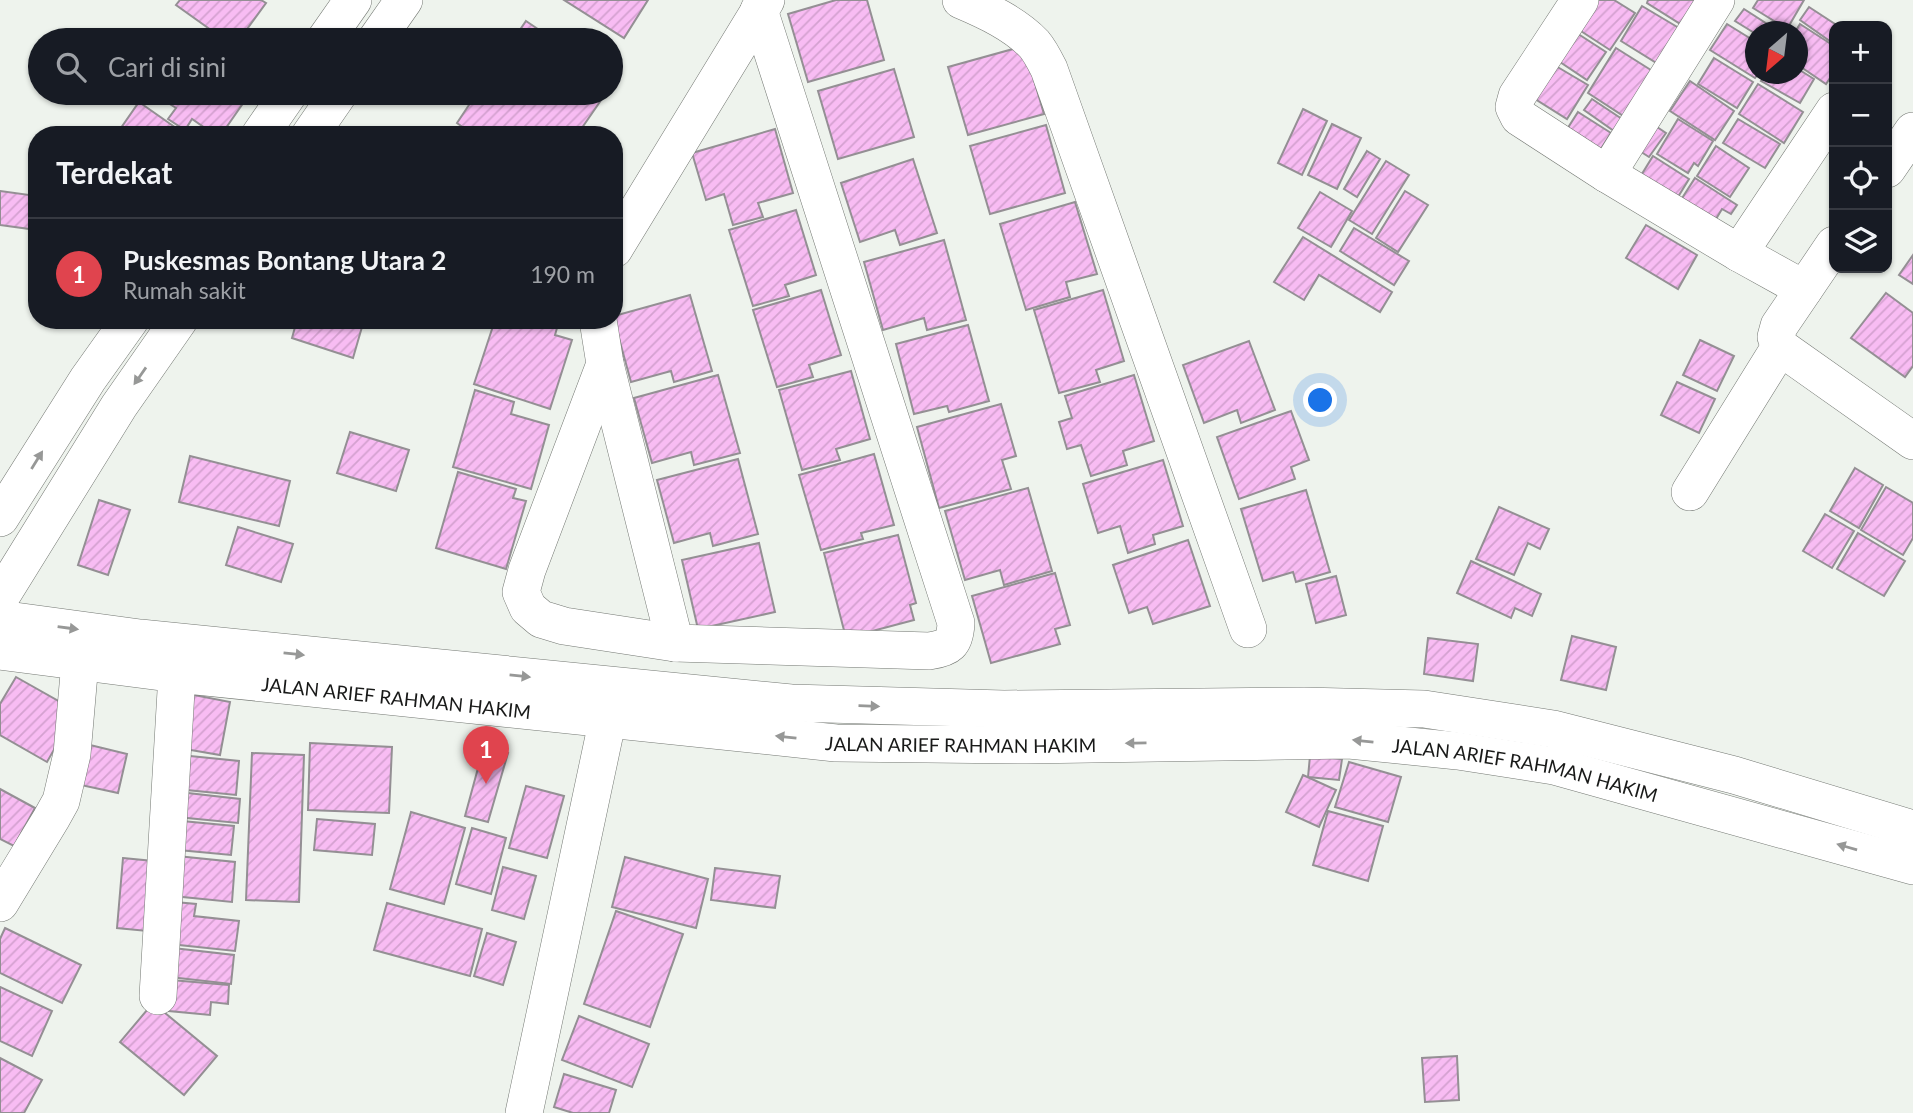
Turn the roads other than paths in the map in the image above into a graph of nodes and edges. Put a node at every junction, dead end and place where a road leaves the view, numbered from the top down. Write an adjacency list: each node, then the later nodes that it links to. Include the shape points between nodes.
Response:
1 (353, 0): 7 (street)
2 (404, 0): 8 (street)
3 (961, 0): 29 (street, via 1013,27 1035,45 1049,69)
4 (1580, 0): 14 (street, via 1514,107 1519,117)
5 (1716, 0): 14 (street)
6 (763, 5): 15 (street); 30 (street, via 956,623 955,635 944,649 929,651)
7 (333, 28)
8 (384, 28)
9 (281, 105): 11 (street)
10 (1829, 118): 17 (street)
11 (266, 126)
12 (1913, 131): 13 (street)
13 (1892, 162)
14 (1607, 174): 17 (street)
15 (623, 234)
16 (1829, 252): 18 (street)
17 (1739, 253): 18 (street)
18 (1804, 289): 22 (street, via 1779,326 1776,337)
19 (124, 329): 26 (street, one-way to 19)
20 (173, 329): 27 (street, one-way to 27, via 119,406)
21 (599, 329): 23 (street)
22 (1780, 347): 24 (street); 25 (street)
23 (605, 364): 30 (street); 30 (street, via 521,592 528,608 541,619)
24 (1913, 441)
25 (1690, 492)
26 (0, 518)
27 (0, 598)
28 (0, 619): 35 (street, JALAN ARIEF RAHMAN HAKIM, one-way to 35, via 140,638 791,704 1424,709 1553,729 1734,775)
29 (1248, 629)
30 (675, 643)
31 (0, 652): 32 (street, JALAN ARIEF RAHMAN HAKIM)
32 (80, 662): 33 (street, JALAN ARIEF RAHMAN HAKIM); 37 (street, via 72,754 61,801)
33 (177, 674): 34 (street, JALAN ARIEF RAHMAN HAKIM); 38 (street)
34 (608, 718): 36 (street, JALAN ARIEF RAHMAN HAKIM, one-way to 34, via 1554,766 1458,751 1349,740 836,743); 39 (street)
35 (1913, 829)
36 (1913, 866)
37 (0, 903)
38 (158, 996)
39 (524, 1113)

